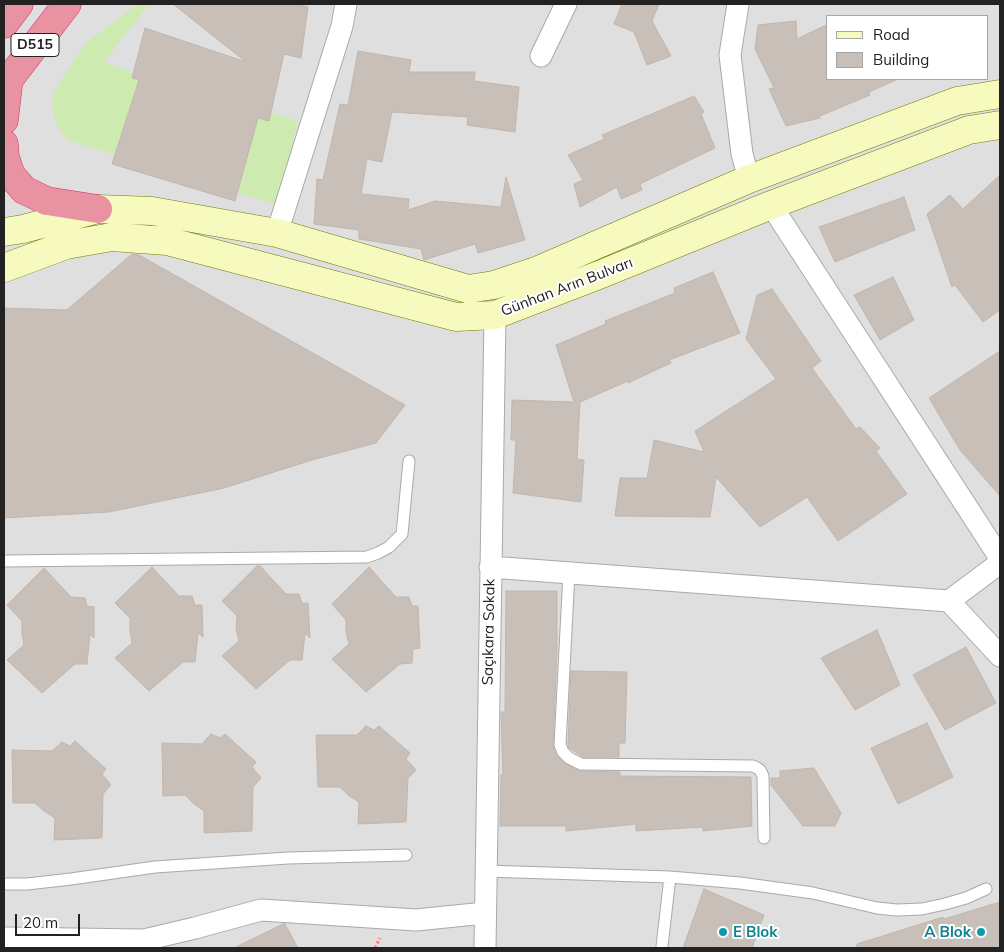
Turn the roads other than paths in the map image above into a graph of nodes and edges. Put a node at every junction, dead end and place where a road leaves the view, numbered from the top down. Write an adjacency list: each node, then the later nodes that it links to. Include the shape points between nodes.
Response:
1 (19, 4): 6 (highway, D515)
2 (67, 4): 8 (highway, D515)
3 (346, 4): 17 (street)
4 (566, 4): 7 (street)
5 (738, 4): 13 (street, via 730,55 742,154)
6 (4, 24)
7 (540, 56)
8 (7, 82): 10 (highway)
9 (1000, 94): 13 (main road, Günhan Arın Bulvarı, via 957,101)
10 (4, 120)
11 (1000, 125): 14 (main road, Günhan Arın Bulvarı, via 969,130)
12 (4, 144): 15 (highway, via 11,175 24,190 47,201)
13 (749, 179): 19 (main road, Günhan Arın Bulvarı, via 536,271)
14 (771, 206): 20 (main road, Günhan Arın Bulvarı); 22 (street)
15 (98, 210): 16 (main road, Günhan Arın Bulvarı); 17 (main road, Günhan Arın Bulvarı, via 152,211)
16 (4, 232)
17 (278, 233): 19 (main road, Günhan Arın Bulvarı, via 468,289)
18 (4, 268): 20 (main road, Günhan Arın Bulvarı, via 66,245 112,237 167,242 456,317)
19 (494, 285): 20 (main road)
20 (495, 315): 25 (street, Saçıkara Sokak)
21 (409, 461): 23 (lane, via 402,534 389,547 367,557)
22 (1000, 558)
23 (4, 561)
24 (1000, 563): 27 (street)
25 (490, 567): 26 (street); 31 (street, Saçıkara Sokak)
26 (569, 573): 27 (street); 29 (lane, via 560,745 563,752 581,764 754,766 764,776)
27 (949, 601): 28 (street)
28 (1000, 656)
29 (764, 838)
30 (406, 855): 33 (lane, via 269,859 154,867 27,884)
31 (486, 871): 32 (lane); 35 (street, Saçıkara Sokak)
32 (670, 877): 34 (lane, via 777,887 897,910 945,904); 37 (lane)
33 (4, 884)
34 (986, 889)
35 (485, 913): 36 (street, via 416,920 261,910 144,940); 38 (street, Saçıkara Sokak)
36 (4, 938)
37 (662, 946)
38 (485, 948)

